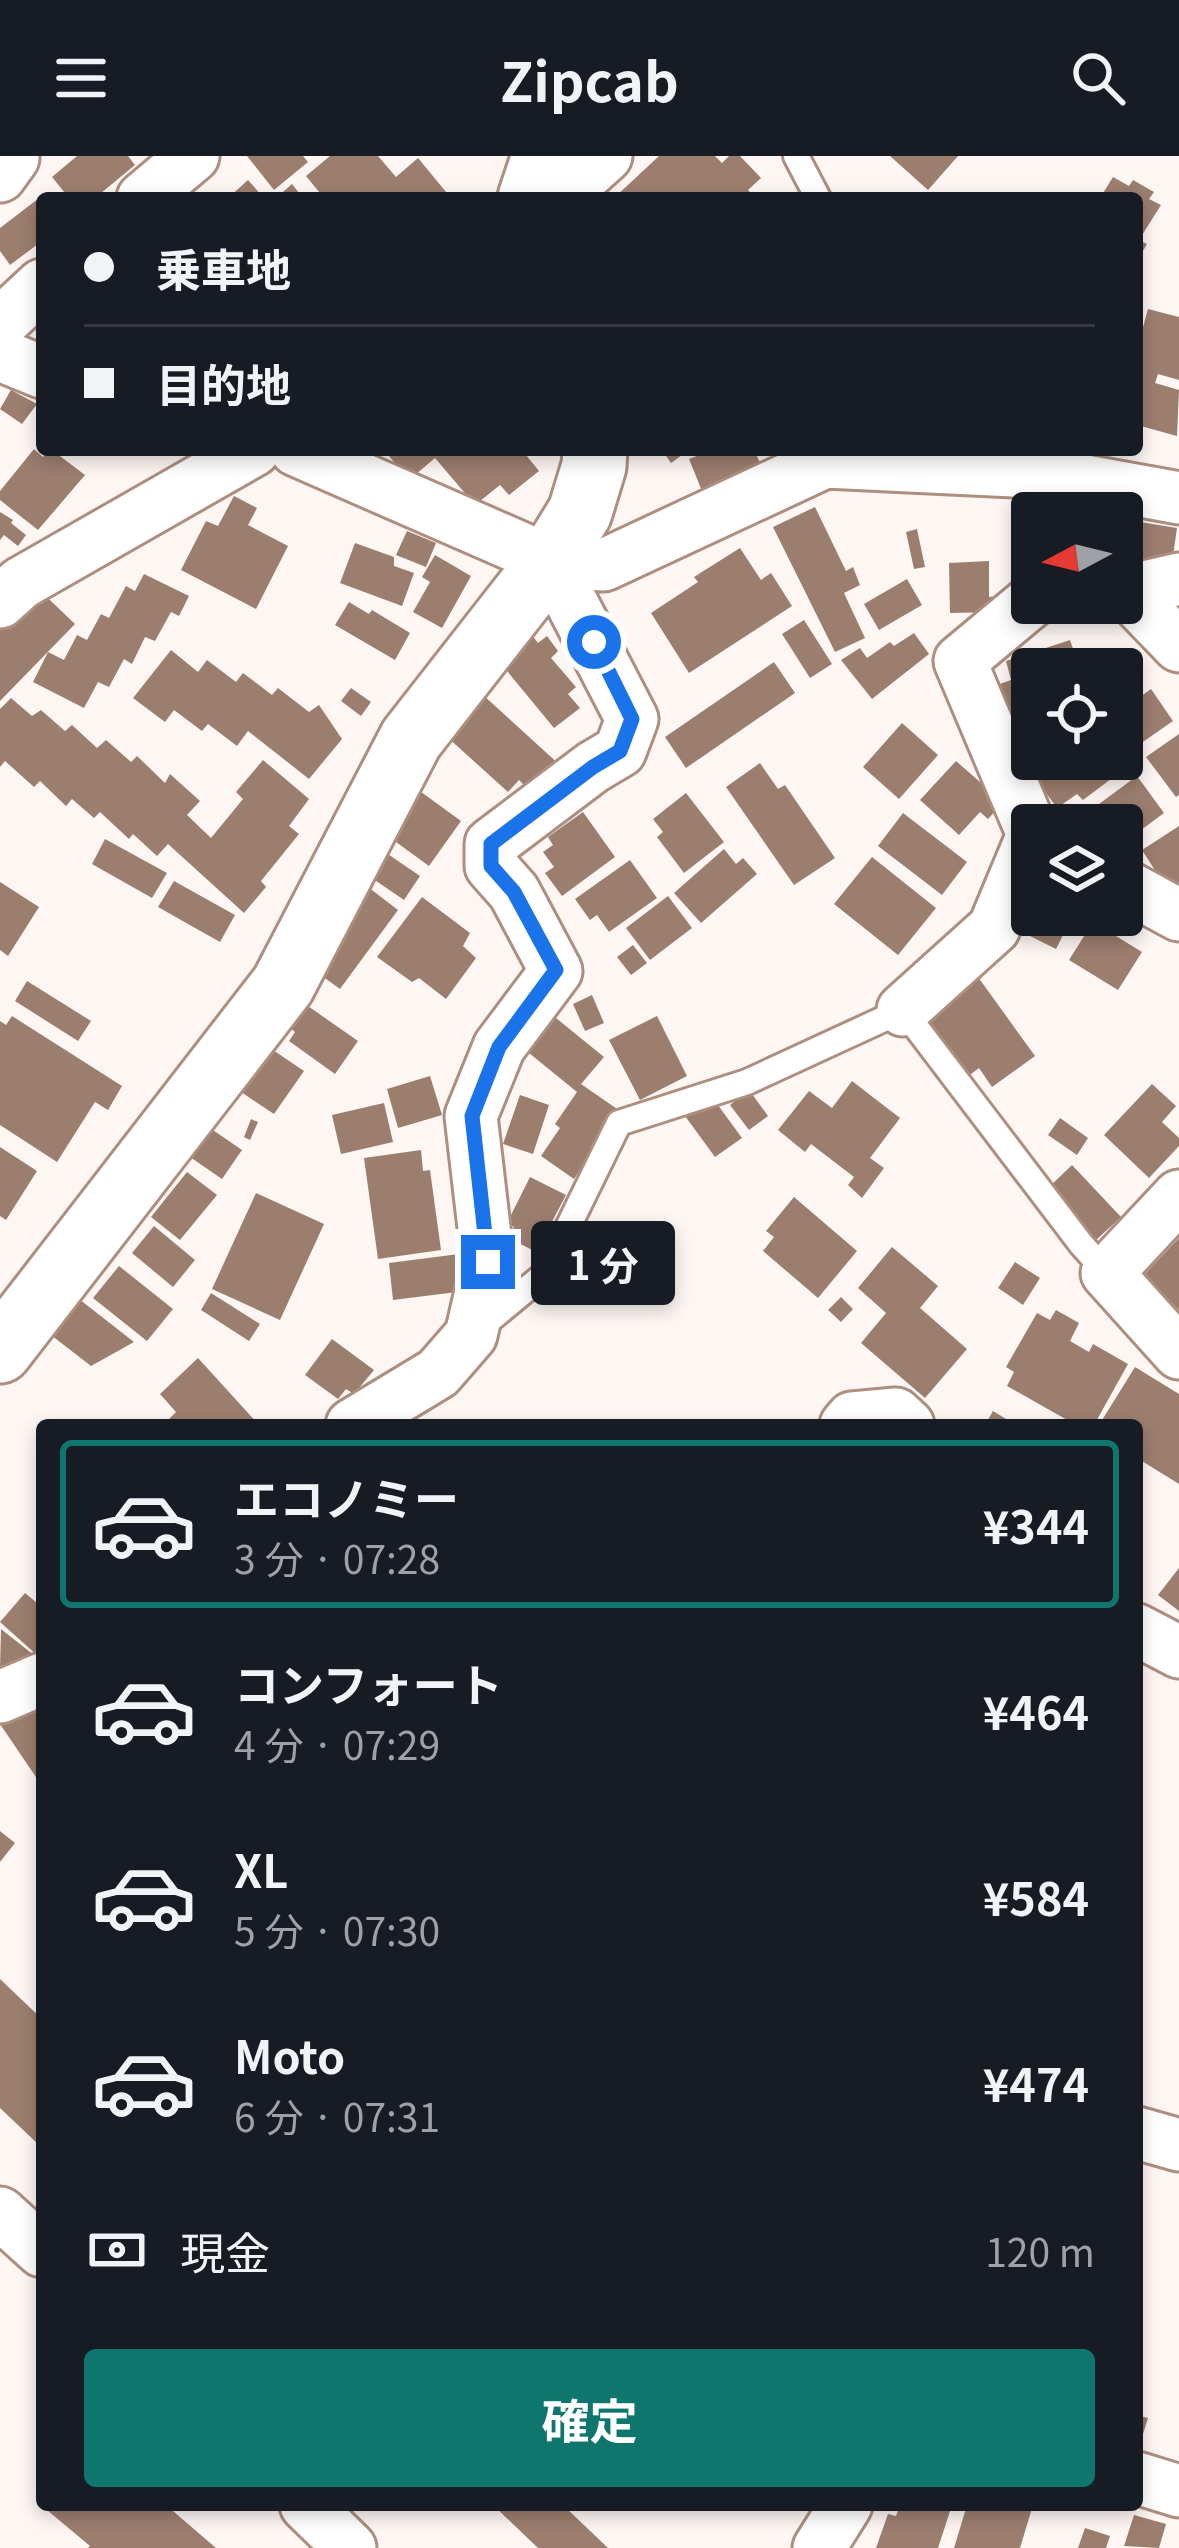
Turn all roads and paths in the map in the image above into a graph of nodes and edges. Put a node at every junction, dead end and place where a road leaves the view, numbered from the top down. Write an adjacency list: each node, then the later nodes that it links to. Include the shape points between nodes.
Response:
1 (193, 156): 5 (street)
2 (544, 156): 6 (street)
3 (606, 156): 7 (street)
4 (796, 156): 8 (lane)
5 (150, 192)
6 (532, 192)
7 (567, 192)
8 (815, 192)
9 (36, 291): 10 (street)
10 (0, 324)
11 (0, 355): 12 (street)
12 (36, 370)
13 (243, 456): 23 (street)
14 (310, 456): 20 (street)
15 (595, 456): 20 (street, via 580,512)
16 (828, 456): 17 (street); 20 (street, via 604,565)
17 (1036, 492)
18 (1143, 496): 19 (street)
19 (1179, 498)
20 (550, 561): 34 (street, via 632,719 620,751 491,844 491,866 556,970 499,1047 472,1116 488,1262); 35 (street, via 411,740 284,986)
21 (1179, 579): 22 (street)
22 (1143, 588)
23 (0, 602)
24 (1143, 611): 26 (street)
25 (1011, 619): 27 (street, via 960,662)
26 (1179, 646)
27 (1019, 804)
28 (1011, 886): 31 (street, via 994,928)
29 (1143, 895): 30 (street)
30 (1179, 915)
31 (903, 1010): 33 (lane); 34 (lane, via 747,1082 620,1123 545,1274)
32 (1179, 1196): 33 (street)
33 (1107, 1273): 36 (street)
34 (471, 1335): 37 (street, via 438,1373)
35 (0, 1352)
36 (1179, 1353)
37 (362, 1419)
38 (851, 1419): 39 (street)
39 (901, 1419)
40 (1143, 1633): 41 (street)
41 (1179, 1652)
42 (36, 1682): 43 (street)
43 (0, 1697)
44 (1143, 2135): 45 (street)
45 (1179, 2145)
46 (1143, 2480): 47 (street)
47 (1179, 2491)
48 (312, 2511): 50 (street)
49 (842, 2511): 51 (street)
50 (350, 2548)
51 (819, 2548)

